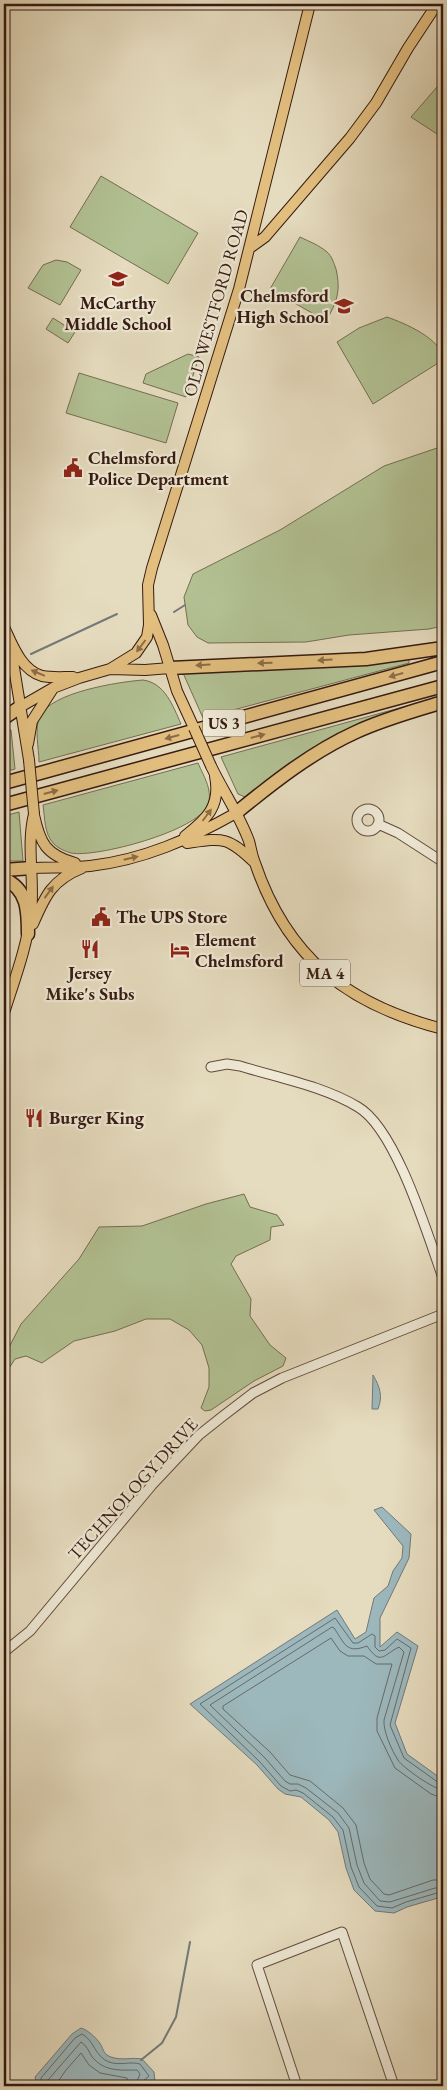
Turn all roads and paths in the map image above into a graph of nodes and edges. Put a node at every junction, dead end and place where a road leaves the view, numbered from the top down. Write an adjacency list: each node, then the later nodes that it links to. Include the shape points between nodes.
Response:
1 (310, 4): 3 (main road, OLD WESTFORD ROAD)
2 (437, 4): 3 (main road, via 376,103 350,138 265,237)
3 (250, 246): 4 (main road, OLD WESTFORD ROAD, via 219,356 154,560 148,585)
4 (149, 609): 9 (main road, OLD WESTFORD ROAD); 10 (main road, OLD WESTFORD ROAD, one-way to 10, via 144,643 130,657)
5 (4, 627): 6 (main road, MA 4)
6 (10, 643): 11 (main road, MA 4, one-way to 6, via 32,672); 15 (main road, MA 4)
7 (443, 648): 9 (highway, one-way to 9, via 366,659)
8 (443, 662): 19 (highway, US 3, one-way to 19)
9 (170, 668): 10 (main road, MA 4); 18 (main road, MA 4, bridge)
10 (110, 669): 11 (main road, MA 4)
11 (79, 678): 13 (main road)
12 (443, 686): 20 (highway, US 3, one-way to 12)
13 (53, 688): 15 (main road); 17 (main road, via 32,721)
14 (443, 702): 21 (highway, via 357,731 275,780)
15 (20, 707): 16 (highway); 17 (main road, MA 4)
16 (4, 718)
17 (28, 748): 22 (main road, MA 4, bridge)
18 (212, 769): 21 (main road, MA 4); 24 (main road, one-way to 18, via 201,823 212,809 216,793)
19 (4, 783)
20 (4, 805)
21 (236, 813): 24 (main road); 26 (main road, MA 4)
22 (34, 814): 27 (main road, MA 4, via 38,834 49,851 64,860); 28 (main road, via 29,831)
23 (378, 824): 25 (street)
24 (174, 845): 26 (main road, MA 4, via 226,840); 27 (main road, MA 4, one-way to 24, via 137,857)
25 (443, 862)
26 (255, 863): 33 (main road, MA 4, via 283,922 322,971 376,1007)
27 (88, 866): 28 (main road); 31 (main road, one-way to 27, via 52,887 65,876)
28 (32, 868): 29 (highway); 31 (main road)
29 (4, 870)
30 (4, 879): 31 (highway, via 18,888 24,898 28,910)
31 (28, 934): 32 (main road)
32 (4, 1013)
33 (443, 1029)
34 (212, 1067): 35 (street, via 240,1066 329,1093 360,1108 373,1119 392,1146)
35 (443, 1278)
36 (443, 1314): 37 (street, TECHNOLOGY DRIVE, via 282,1378 253,1393 222,1416 199,1435 152,1485 30,1631)
37 (4, 1652)
38 (297, 2086): 39 (street, via 257,1965 342,1932)
39 (394, 2086)

